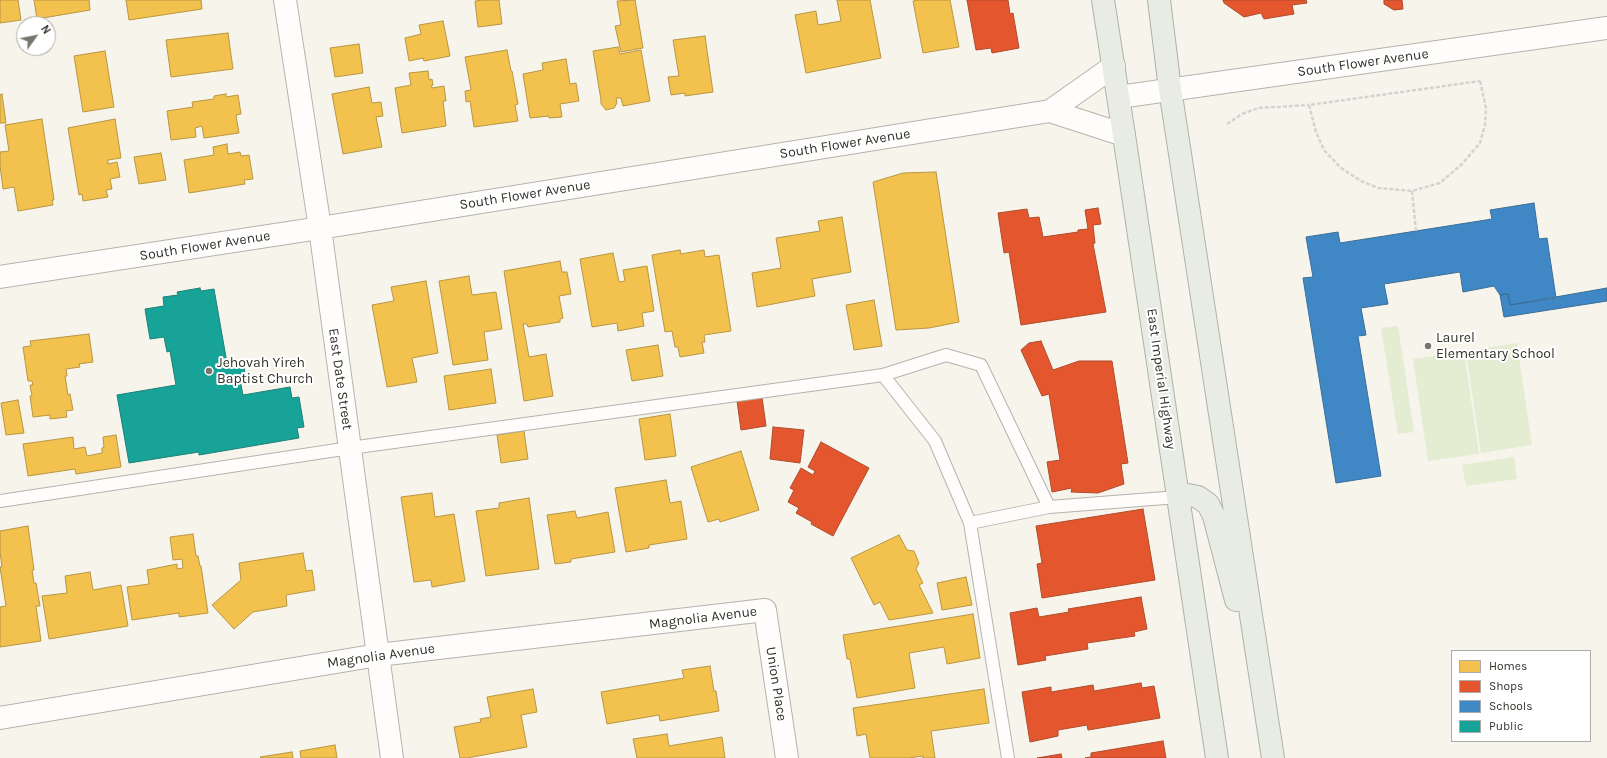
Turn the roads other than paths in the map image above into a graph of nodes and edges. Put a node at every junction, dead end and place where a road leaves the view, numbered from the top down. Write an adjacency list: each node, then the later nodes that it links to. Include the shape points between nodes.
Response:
1 (287, 0): 10 (street, East Date Street)
2 (1102, 0): 5 (main road, East Imperial Highway)
3 (1159, 0): 6 (main road)
4 (1607, 28): 6 (street, South Flower Avenue)
5 (1114, 66): 7 (main road, East Imperial Highway); 8 (street, South Flower Avenue)
6 (1170, 90): 7 (street, South Flower Avenue); 20 (main road)
7 (1119, 97): 9 (main road, East Imperial Highway)
8 (1050, 111): 9 (street, South Flower Avenue); 10 (street, South Flower Avenue)
9 (1124, 135): 14 (main road, East Imperial Highway)
10 (320, 228): 11 (street, South Flower Avenue); 13 (street, East Date Street)
11 (0, 277)
12 (883, 375): 13 (lane); 16 (lane, via 946,355 981,365); 17 (lane, via 935,441)
13 (350, 448): 15 (lane); 19 (street, East Date Street)
14 (1178, 496): 16 (lane); 20 (main road, via 1198,497 1208,504 1214,516); 25 (main road, East Imperial Highway)
15 (0, 501)
16 (1049, 507): 17 (lane)
17 (970, 523): 24 (lane)
18 (765, 610): 19 (street, Magnolia Avenue); 23 (street, Union Place)
19 (378, 655): 21 (street, Magnolia Avenue); 22 (street, East Date Street)
20 (1265, 712): 26 (main road)
21 (0, 718)
22 (392, 758)
23 (787, 758)
24 (1008, 758)
25 (1217, 758)
26 (1272, 758)

